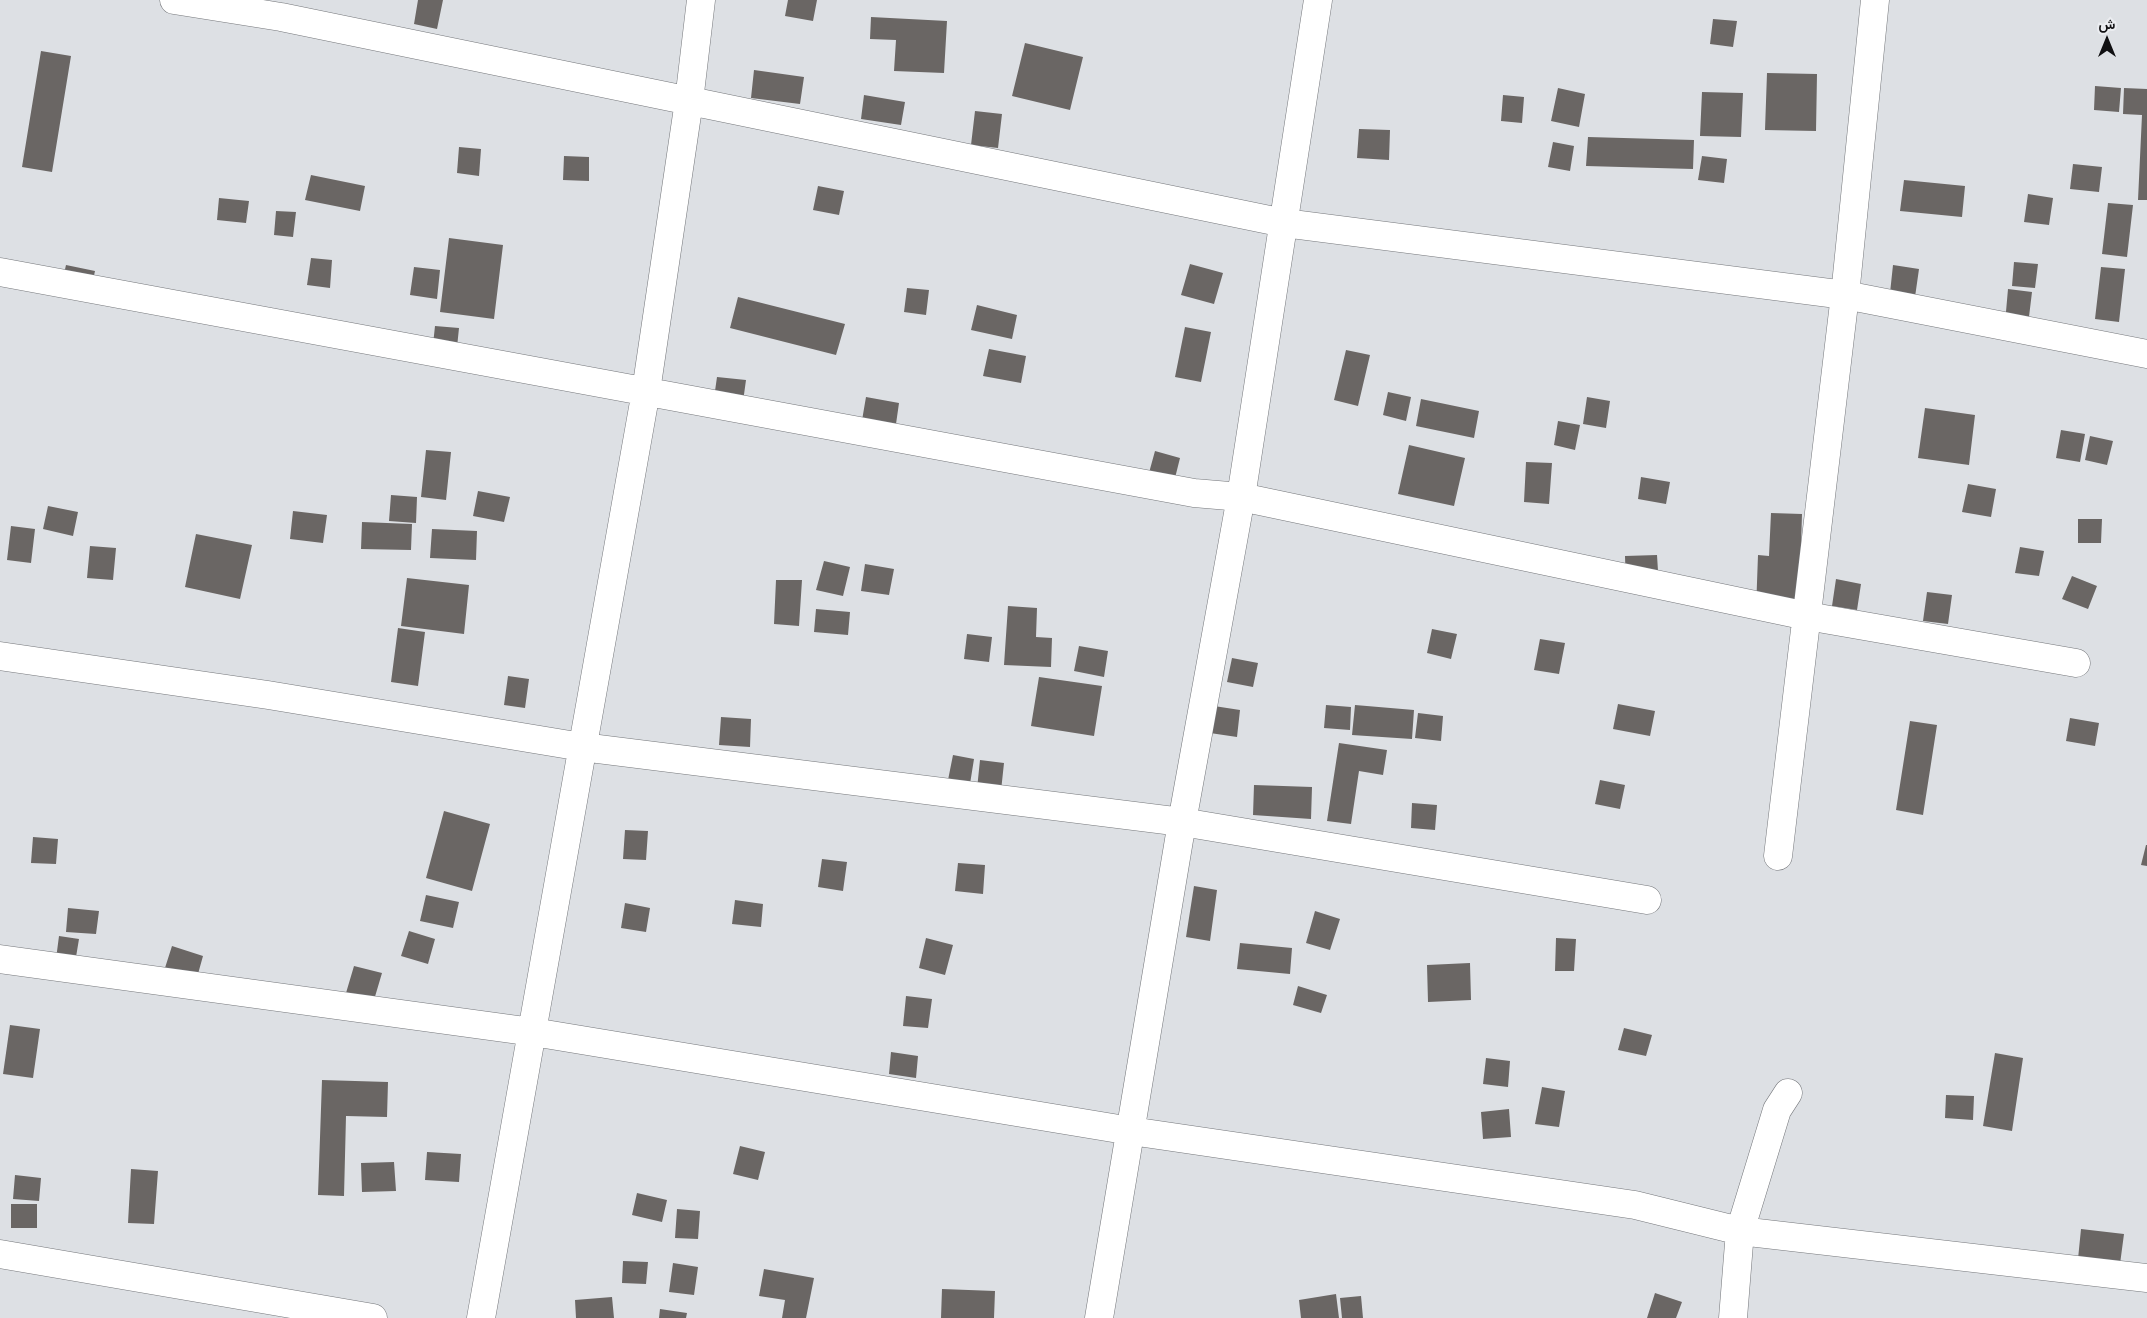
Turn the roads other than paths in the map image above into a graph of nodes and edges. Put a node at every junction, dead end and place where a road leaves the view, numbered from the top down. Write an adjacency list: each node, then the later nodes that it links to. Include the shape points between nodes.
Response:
1 (174, 0): 5 (street, via 281,18)
2 (701, 0): 5 (street)
3 (1318, 0): 6 (street)
4 (1875, 0): 8 (street)
5 (689, 101): 6 (street); 10 (street)
6 (1284, 223): 8 (street); 11 (street)
7 (0, 272): 10 (street)
8 (1845, 295): 9 (street); 12 (street)
9 (2147, 354)
10 (646, 391): 11 (street, via 1194,493); 15 (street)
11 (1241, 497): 12 (street); 16 (street)
12 (1807, 616): 14 (street); 17 (street)
13 (0, 656): 15 (street, via 268,695)
14 (2076, 663)
15 (582, 747): 16 (street); 20 (street)
16 (1182, 822): 18 (street); 22 (street)
17 (1778, 856)
18 (1647, 900)
19 (0, 959): 20 (street)
20 (533, 1032): 22 (street); 27 (street)
21 (1788, 1092): 23 (street, via 1777,1110)
22 (1131, 1131): 23 (street, via 1635,1205); 28 (street)
23 (1740, 1232): 25 (street); 29 (street)
24 (0, 1254): 26 (street)
25 (2147, 1278)
26 (373, 1318)
27 (481, 1318)
28 (1098, 1318)
29 (1734, 1318)

